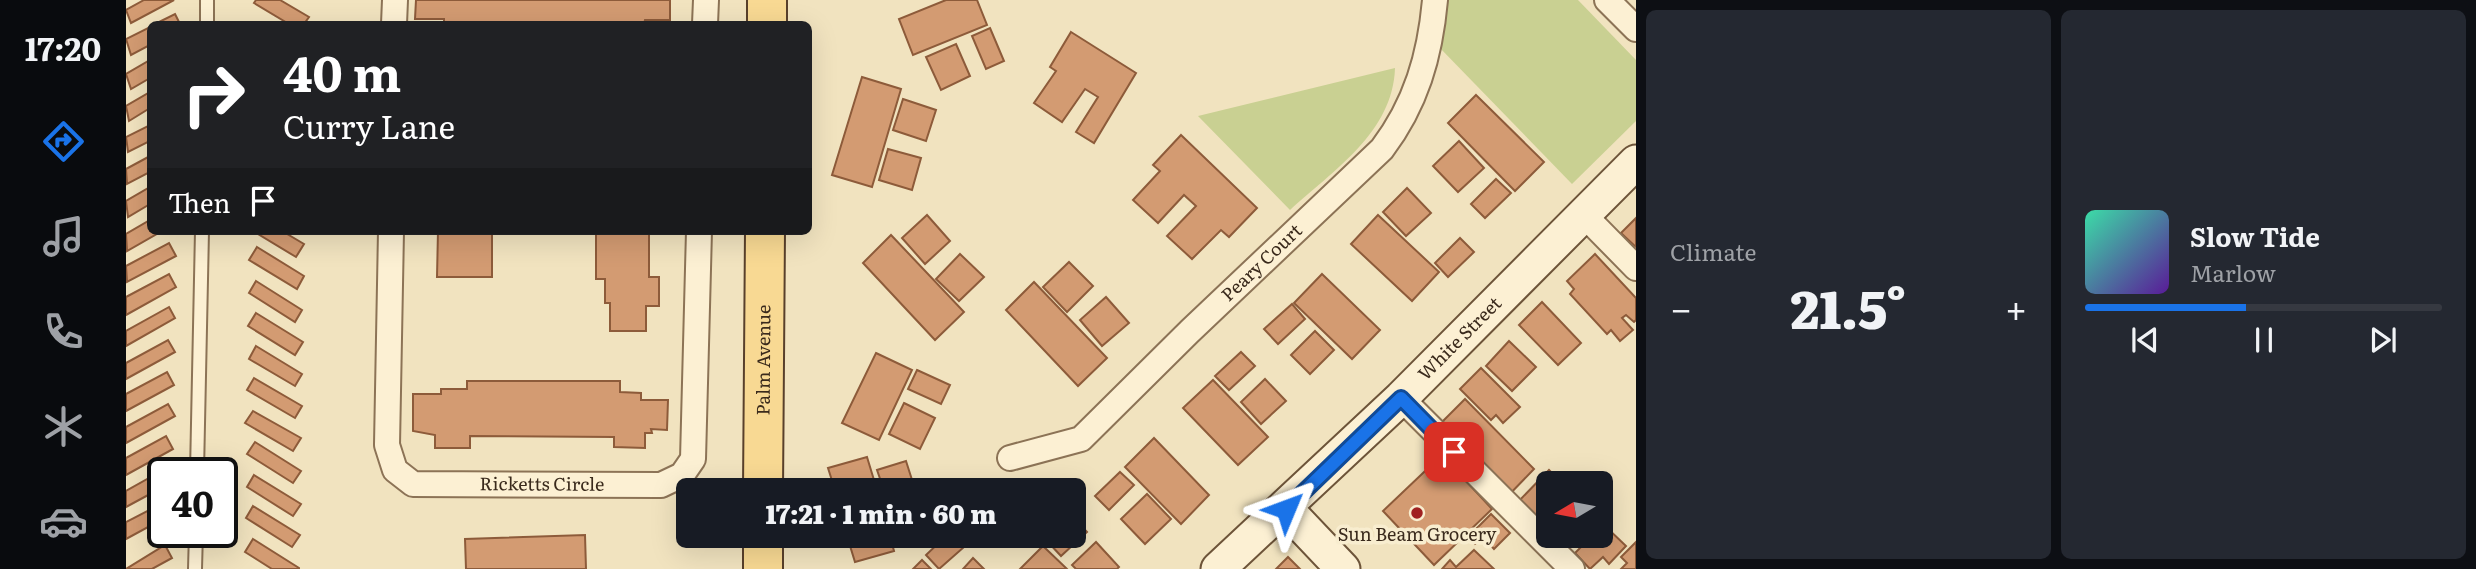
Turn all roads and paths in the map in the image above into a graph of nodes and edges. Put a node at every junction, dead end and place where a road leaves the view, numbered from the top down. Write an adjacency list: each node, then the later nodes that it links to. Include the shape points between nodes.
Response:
1 (207, 0): 7 (lane)
2 (395, 0): 8 (street)
3 (706, 0): 9 (street)
4 (767, 0): 10 (main road)
5 (1435, 0): 21 (street, Peary Court, via 1423,73 1403,121 1382,149 1082,439)
6 (1607, 0): 11 (street)
7 (207, 21)
8 (394, 21)
9 (705, 21)
10 (767, 21)
11 (1636, 29)
12 (1636, 162): 13 (street, White Street)
13 (1583, 214): 18 (street); 19 (street, White Street)
14 (202, 235): 20 (lane)
15 (391, 235): 16 (street, Ricketts Circle, via 387,445 395,470 413,484 661,485 682,475 693,459)
16 (699, 235)
17 (765, 235): 22 (main road, Palm Avenue)
18 (1636, 268)
19 (1401, 398): 23 (street, White Street); 30 (street)
20 (197, 457)
21 (1010, 458)
22 (763, 478)
23 (1286, 509): 28 (street, White Street); 29 (street)
24 (196, 548): 26 (lane)
25 (763, 548): 27 (main road)
26 (195, 569)
27 (763, 569)
28 (1218, 569)
29 (1343, 569)
30 (1572, 569)

